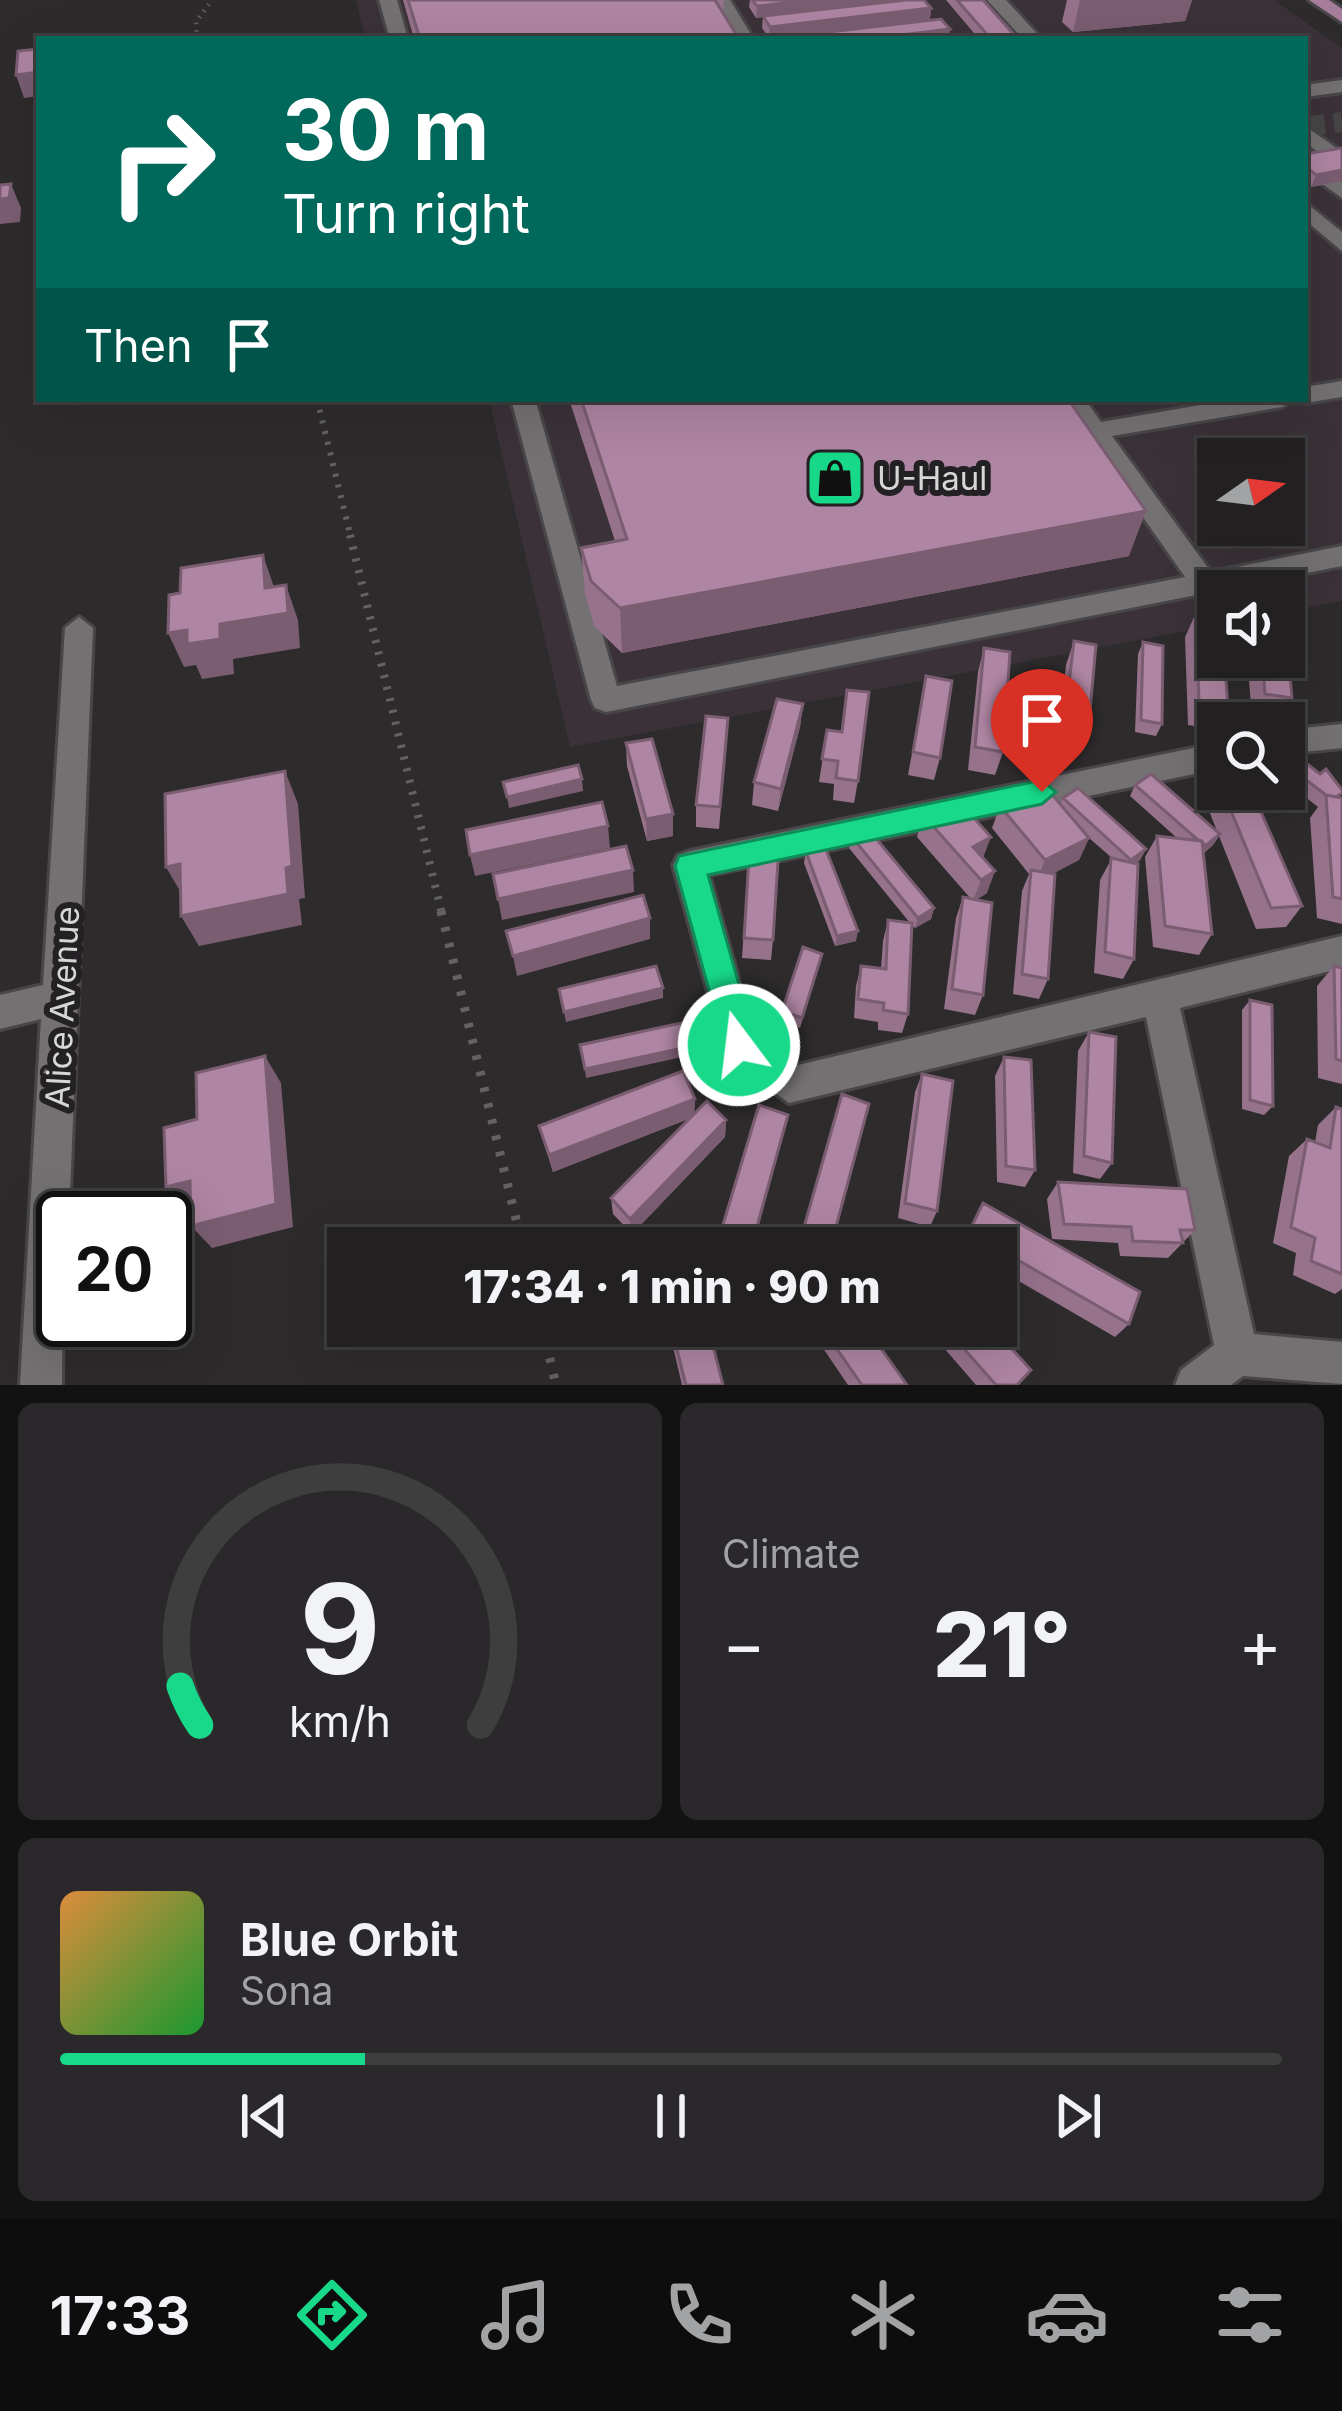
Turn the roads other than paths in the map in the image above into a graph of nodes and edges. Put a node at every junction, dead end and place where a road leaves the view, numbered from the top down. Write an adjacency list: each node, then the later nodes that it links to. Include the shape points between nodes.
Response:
1 (388, 0): 6 (street)
2 (721, 0): 7 (street)
3 (996, 0): 8 (street)
4 (1318, 0): 5 (main road)
5 (1342, 17)
6 (398, 36)
7 (743, 36)
8 (1030, 36)
9 (1342, 86): 10 (street)
10 (1308, 91)
11 (1308, 134): 12 (street)
12 (1339, 159)
13 (1308, 211): 14 (street)
14 (1342, 244)
15 (1342, 389): 16 (street)
16 (1308, 395)
17 (524, 402): 24 (street, via 606,700)
18 (1074, 402): 20 (street)
19 (1264, 402): 20 (street)
20 (1095, 430): 23 (street)
21 (1342, 556): 22 (street)
22 (1270, 570)
23 (1197, 573)
24 (1197, 584)
25 (79, 628): 31 (street, Alice Avenue)
26 (1342, 736): 27 (street)
27 (1305, 740)
28 (1197, 760): 30 (street, via 690,866 739,1045 788,1085)
29 (1342, 952): 30 (street)
30 (1160, 997): 33 (street)
31 (64, 998): 32 (street); 35 (street, Alice Avenue)
32 (0, 1012)
33 (1237, 1354): 34 (street); 36 (street)
34 (1342, 1363)
35 (41, 1385)
36 (1196, 1385)

